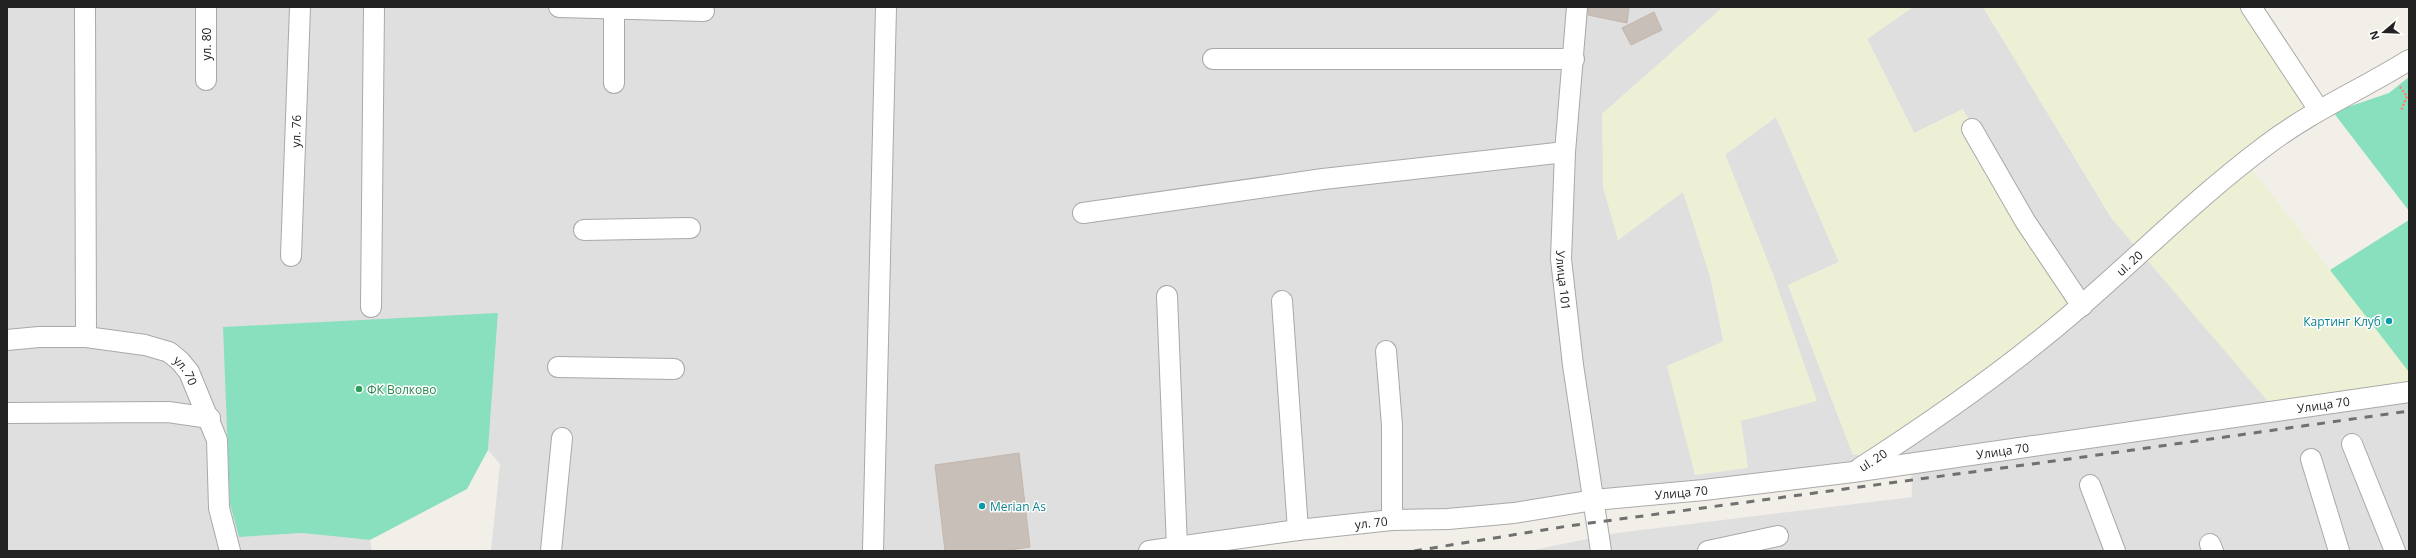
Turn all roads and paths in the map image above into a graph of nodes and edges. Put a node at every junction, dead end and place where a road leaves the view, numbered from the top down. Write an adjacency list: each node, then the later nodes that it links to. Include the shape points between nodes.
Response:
1 (84, 7): 29 (street)
2 (206, 7): 15 (street, ул. 80)
3 (300, 7): 24 (street, ул. 76)
4 (374, 7): 28 (street)
5 (559, 7): 9 (street)
6 (886, 7): 49 (street)
7 (1577, 7): 12 (street, Улица 101)
8 (2251, 7): 17 (street)
9 (614, 8): 10 (street); 16 (street)
10 (704, 11)
11 (1213, 59): 12 (street)
12 (1574, 59): 20 (street, Улица 101)
13 (2409, 60): 14 (street, ul. 20)
14 (2388, 73): 17 (street, ul. 20); 18 (path, via 2408,96)
15 (206, 80)
16 (614, 83)
17 (2319, 110): 27 (street, ul. 20, via 2265,146 2198,200)
18 (2401, 111)
19 (1972, 129): 27 (street, via 2025,221)
20 (1565, 152): 21 (street, via 1323,179); 42 (street, Улица 101, via 1561,259 1572,365)
21 (1083, 214)
22 (690, 228): 23 (street)
23 (584, 230)
24 (291, 256)
25 (1167, 296): 46 (street)
26 (1282, 301): 44 (street)
27 (2082, 306): 40 (street, ul. 20, via 2004,370 1930,423)
28 (371, 307)
29 (86, 337): 30 (street, ул. 70); 36 (street, ул. 70, via 145,345 169,352 189,372)
30 (7, 340)
31 (1386, 351): 43 (street, via 1392,425)
32 (558, 367): 33 (street)
33 (674, 369)
34 (2409, 392): 40 (street, Улица 70)
35 (7, 413): 36 (street, via 168,412)
36 (210, 418): 47 (street, ул. 70, via 217,440 219,508)
37 (562, 438): 48 (street)
38 (2352, 444): 55 (street)
39 (2311, 459): 54 (street)
40 (1853, 472): 42 (street, Улица 70)
41 (2090, 485): 53 (street)
42 (1594, 500): 43 (street, ул. 70, via 1514,513 1448,519); 51 (street, Улица 101)
43 (1392, 520): 44 (street, ул. 70)
44 (1298, 530): 46 (street, ул. 70)
45 (1778, 536): 52 (street)
46 (1177, 546): 50 (street, ул. 70)
47 (230, 551)
48 (551, 551)
49 (873, 551)
50 (1149, 551)
51 (1601, 551)
52 (1708, 551)
53 (2114, 551)
54 (2339, 551)
55 (2395, 551)

